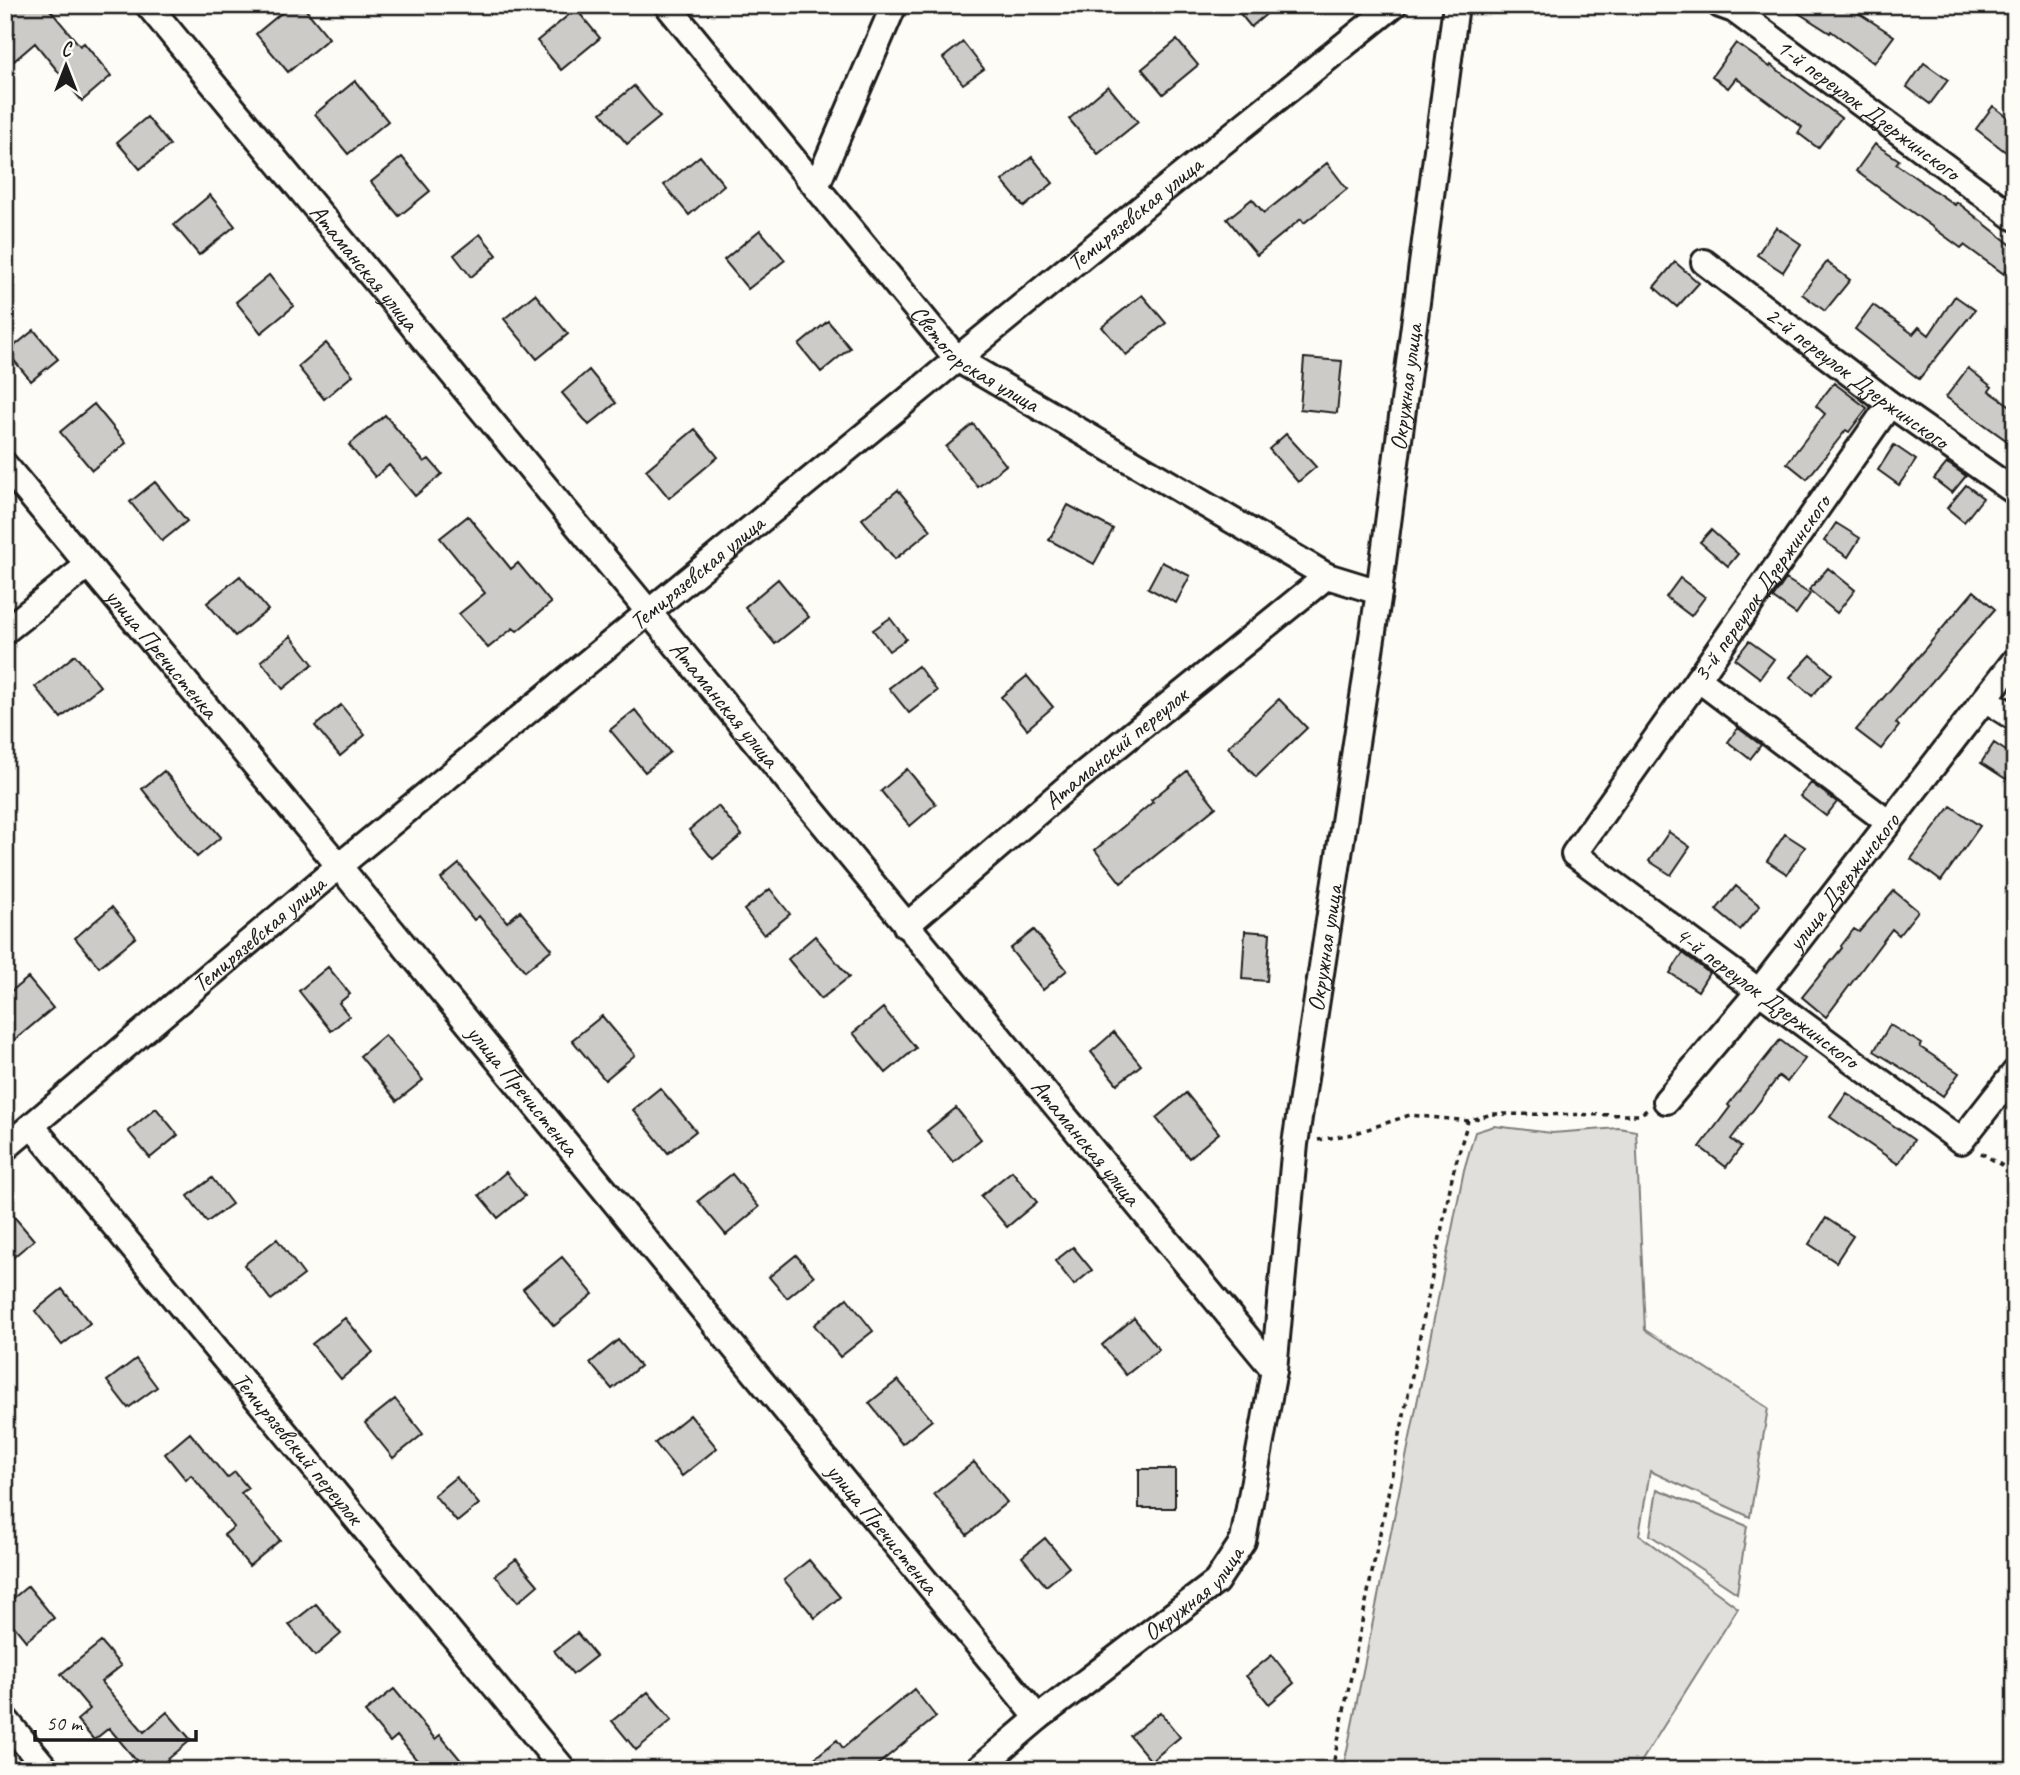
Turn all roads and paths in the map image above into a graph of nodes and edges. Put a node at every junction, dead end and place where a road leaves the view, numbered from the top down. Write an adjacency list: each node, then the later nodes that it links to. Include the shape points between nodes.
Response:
1 (148, 5): 17 (street, Атаманская улица)
2 (667, 5): 7 (street, Светогорская улица)
3 (894, 5): 7 (street)
4 (1394, 5): 10 (street, Темирязевская улица)
5 (1456, 5): 16 (street, Окружная улица)
6 (1720, 5): 8 (street, 1-й переулок Дзержинского, via 1734,10)
7 (816, 187): 10 (street, Светогорская улица)
8 (2015, 218)
9 (1704, 262): 11 (street, 2-й переулок Дзержинского)
10 (957, 359): 15 (street, Светогорская улица); 17 (street, Темирязевская улица)
11 (1890, 404): 13 (street, 2-й переулок Дзержинского); 20 (street, 3-й переулок Дзержинского)
12 (5, 465): 14 (street, улица Пречистенка)
13 (2015, 492)
14 (87, 566): 18 (street); 24 (street, улица Пречистенка)
15 (1327, 576): 16 (street, Светогорская улица); 25 (street, Атаманский переулок, via 1072,783)
16 (1379, 592): 32 (street, Окружная улица)
17 (649, 613): 24 (street, Темирязевская улица); 25 (street, Атаманская улица)
18 (5, 631)
19 (2015, 660): 21 (street, улица Дзержинского)
20 (1698, 679): 23 (street, 3-й переулок Дзержинского); 26 (street, 4-й переулок Дзержинского, via 1574,854)
21 (1984, 699): 22 (street); 23 (street, улица Дзержинского)
22 (2015, 718)
23 (1889, 823): 26 (street, улица Дзержинского)
24 (339, 866): 30 (street, Темирязевская улица); 36 (street, улица Пречистенка)
25 (906, 926): 35 (street, Атаманская улица)
26 (1759, 991): 28 (street, улица Дзержинского); 31 (street, 4-й переулок Дзержинского)
27 (2015, 1072): 31 (street)
28 (1666, 1101): 29 (path, via 1639,1115 1492,1114)
29 (1468, 1121): 32 (path, via 1410,1115 1353,1134); 41 (path, via 1453,1173)
30 (32, 1126): 33 (street, Темирязевская улица); 39 (street, Темирязевский переулок)
31 (1961, 1141): 34 (path)
32 (1295, 1144): 35 (street, Окружная улица)
33 (5, 1148)
34 (2015, 1173)
35 (1274, 1370): 36 (street, Окружная улица, via 1243,1541 1216,1583)
36 (1038, 1718): 40 (street, Окружная улица)
37 (5, 1719): 38 (street)
38 (47, 1770)
39 (564, 1770)
40 (977, 1770)
41 (1332, 1770)

